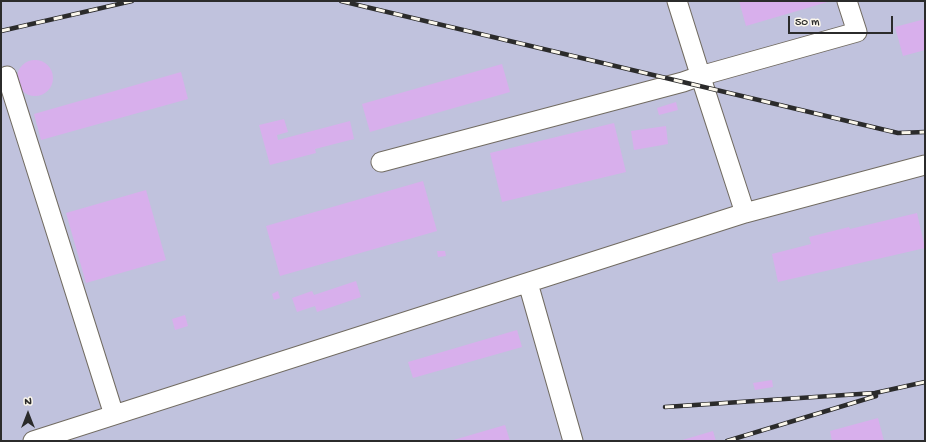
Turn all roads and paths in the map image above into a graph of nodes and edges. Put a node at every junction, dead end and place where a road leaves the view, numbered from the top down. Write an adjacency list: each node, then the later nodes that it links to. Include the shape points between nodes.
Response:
1 (677, 1): 4 (lane)
2 (848, 1): 4 (lane, via 858,32)
3 (7, 76): 9 (lane)
4 (700, 76): 5 (lane); 7 (lane)
5 (381, 162)
6 (925, 165): 7 (lane)
7 (745, 214): 8 (lane)
8 (528, 283): 9 (lane); 11 (lane)
9 (114, 415): 10 (lane)
10 (33, 441)
11 (573, 441)

